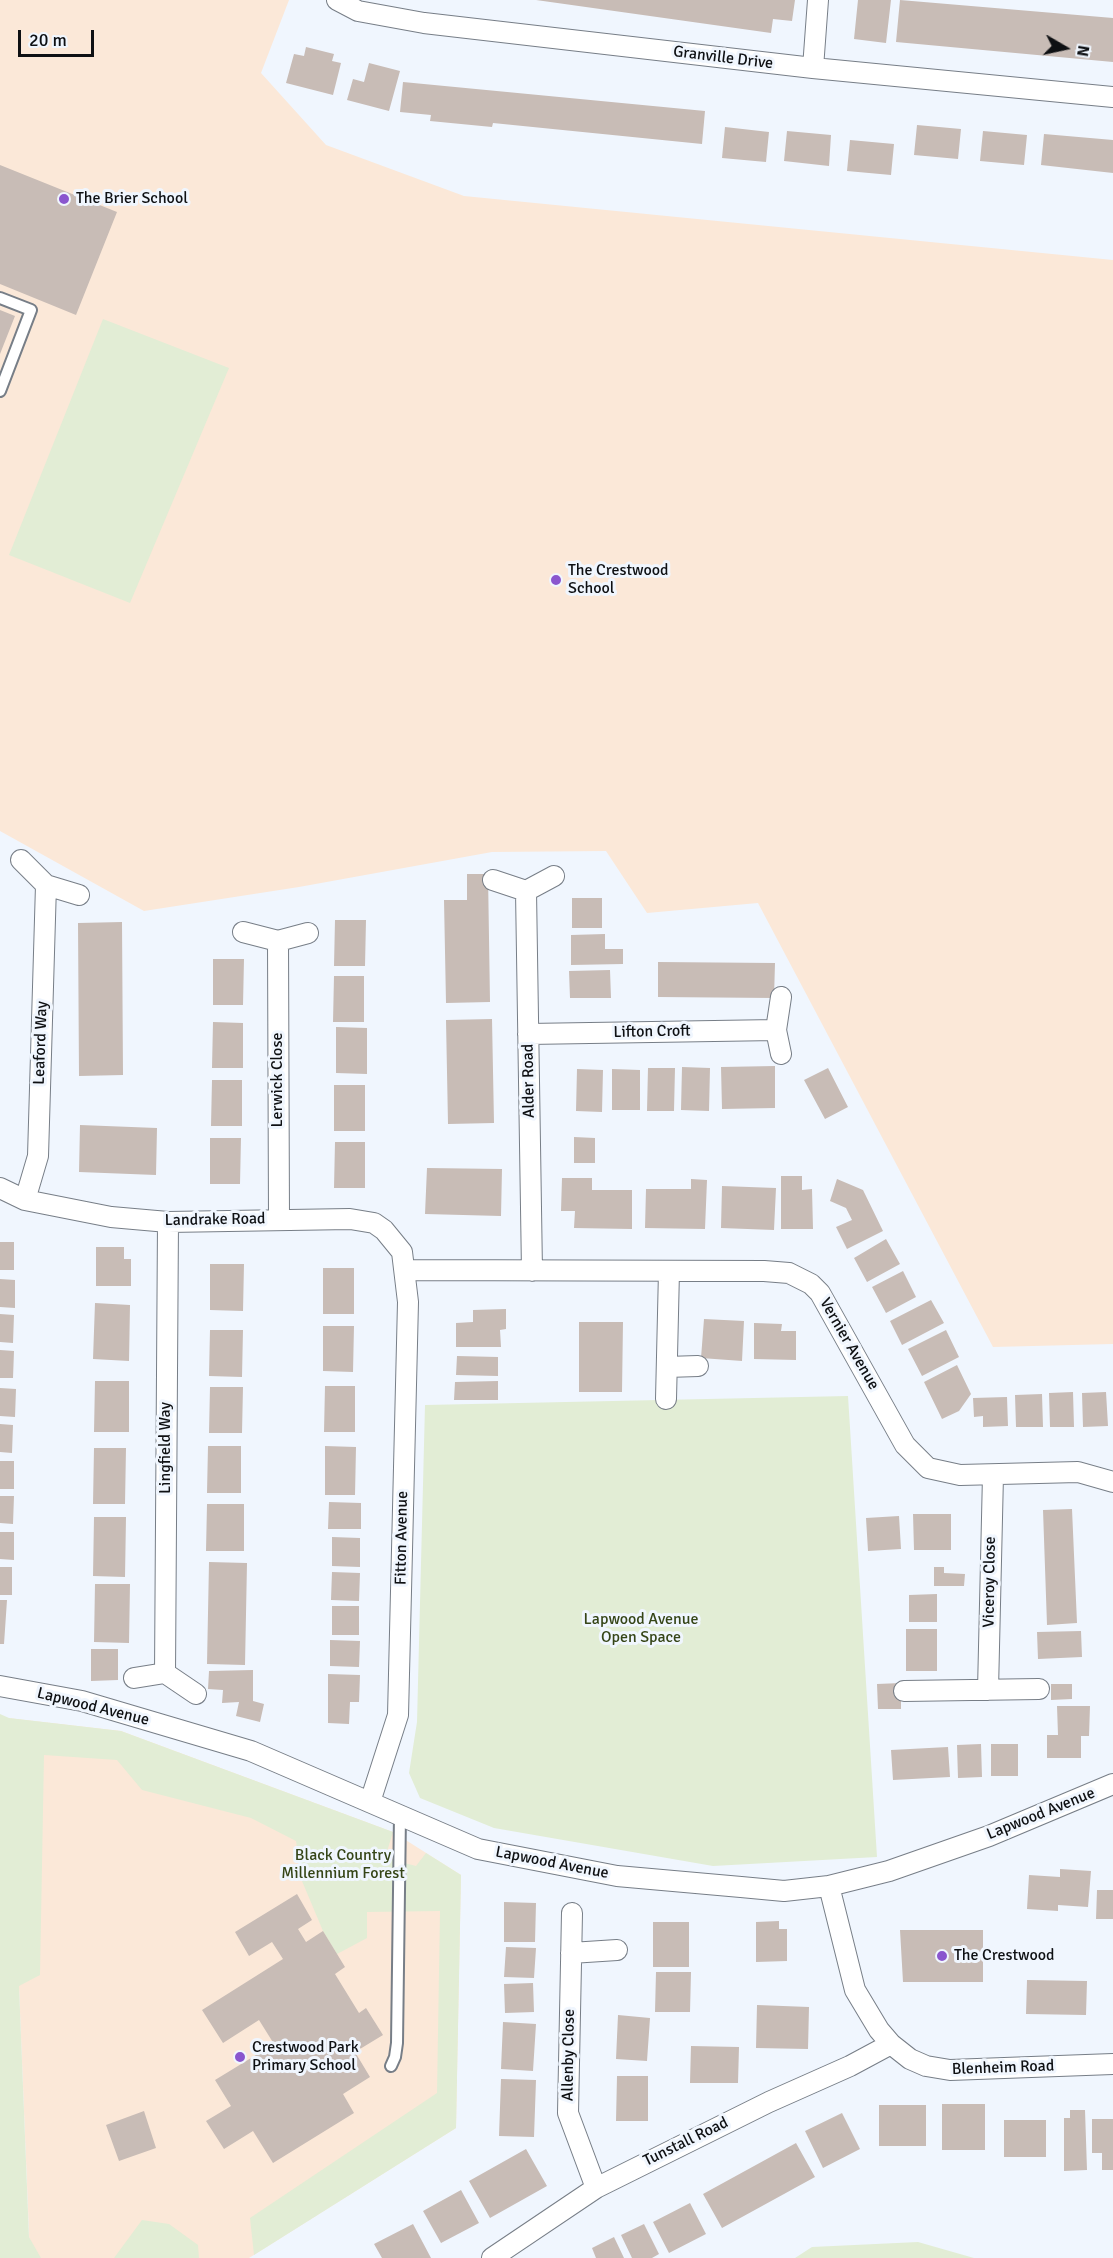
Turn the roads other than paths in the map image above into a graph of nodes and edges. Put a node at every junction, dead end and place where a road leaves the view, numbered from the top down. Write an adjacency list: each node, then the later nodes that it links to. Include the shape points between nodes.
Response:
1 (338, 0): 3 (street, Granville Drive, via 358,11 424,23)
2 (818, 0): 3 (street)
3 (813, 68): 4 (street, Granville Drive)
4 (1113, 97)
5 (0, 298): 6 (lane, via 31,310)
6 (0, 391)
7 (21, 860): 10 (street)
8 (554, 876): 11 (street)
9 (494, 880): 11 (street)
10 (46, 885): 12 (street); 21 (street, Leaford Way, via 38,1156)
11 (526, 891): 18 (street, Alder Road)
12 (79, 895)
13 (243, 932): 15 (street)
14 (308, 933): 15 (street)
15 (278, 941): 22 (street, Lerwick Close)
16 (782, 997): 17 (street)
17 (776, 1030): 18 (street, Lifton Croft); 19 (street)
18 (528, 1034): 25 (street, Alder Road)
19 (781, 1054)
20 (0, 1188): 21 (street, Landrake Road)
21 (26, 1200): 23 (street, Landrake Road, via 111,1217)
22 (279, 1219): 23 (street, Landrake Road); 24 (street, Landrake Road, via 374,1223 402,1252)
23 (168, 1222): 32 (street, Lingfield Way)
24 (405, 1270): 25 (street, Vernier Avenue); 40 (street, Fitton Avenue, via 408,1302 398,1715)
25 (532, 1271): 26 (street, Vernier Avenue)
26 (669, 1271): 28 (street); 30 (street, Vernier Avenue, via 779,1272 811,1284 828,1304 905,1445 928,1468 960,1475)
27 (698, 1366): 28 (street)
28 (667, 1367): 29 (street)
29 (666, 1399)
30 (993, 1475): 31 (street, Vernier Avenue, via 1078,1472); 36 (street, Viceroy Close)
31 (1113, 1482)
32 (165, 1673): 33 (street); 38 (street)
33 (134, 1678)
34 (0, 1686): 40 (street, Lapwood Avenue, via 82,1701 251,1751)
35 (1039, 1689): 36 (street)
36 (988, 1690): 37 (street)
37 (904, 1691)
38 (196, 1694)
39 (1113, 1784): 42 (street, Lapwood Avenue, via 989,1836 889,1871)
40 (370, 1802): 41 (street, Lapwood Avenue)
41 (400, 1815): 42 (street, Lapwood Avenue, via 478,1849 617,1876 784,1890); 48 (lane, via 397,2043)
42 (829, 1886): 46 (street, Blenheim Road, via 855,1990)
43 (572, 1913): 45 (street, Allenby Close)
44 (617, 1950): 45 (street)
45 (571, 1953): 49 (street, Allenby Close, via 568,2114)
46 (891, 2044): 47 (street, Blenheim Road, via 910,2059 950,2070); 49 (street, Tunstall Road)
47 (1113, 2064)
48 (391, 2066)
49 (596, 2188): 50 (street, Tunstall Road)
50 (492, 2258)

